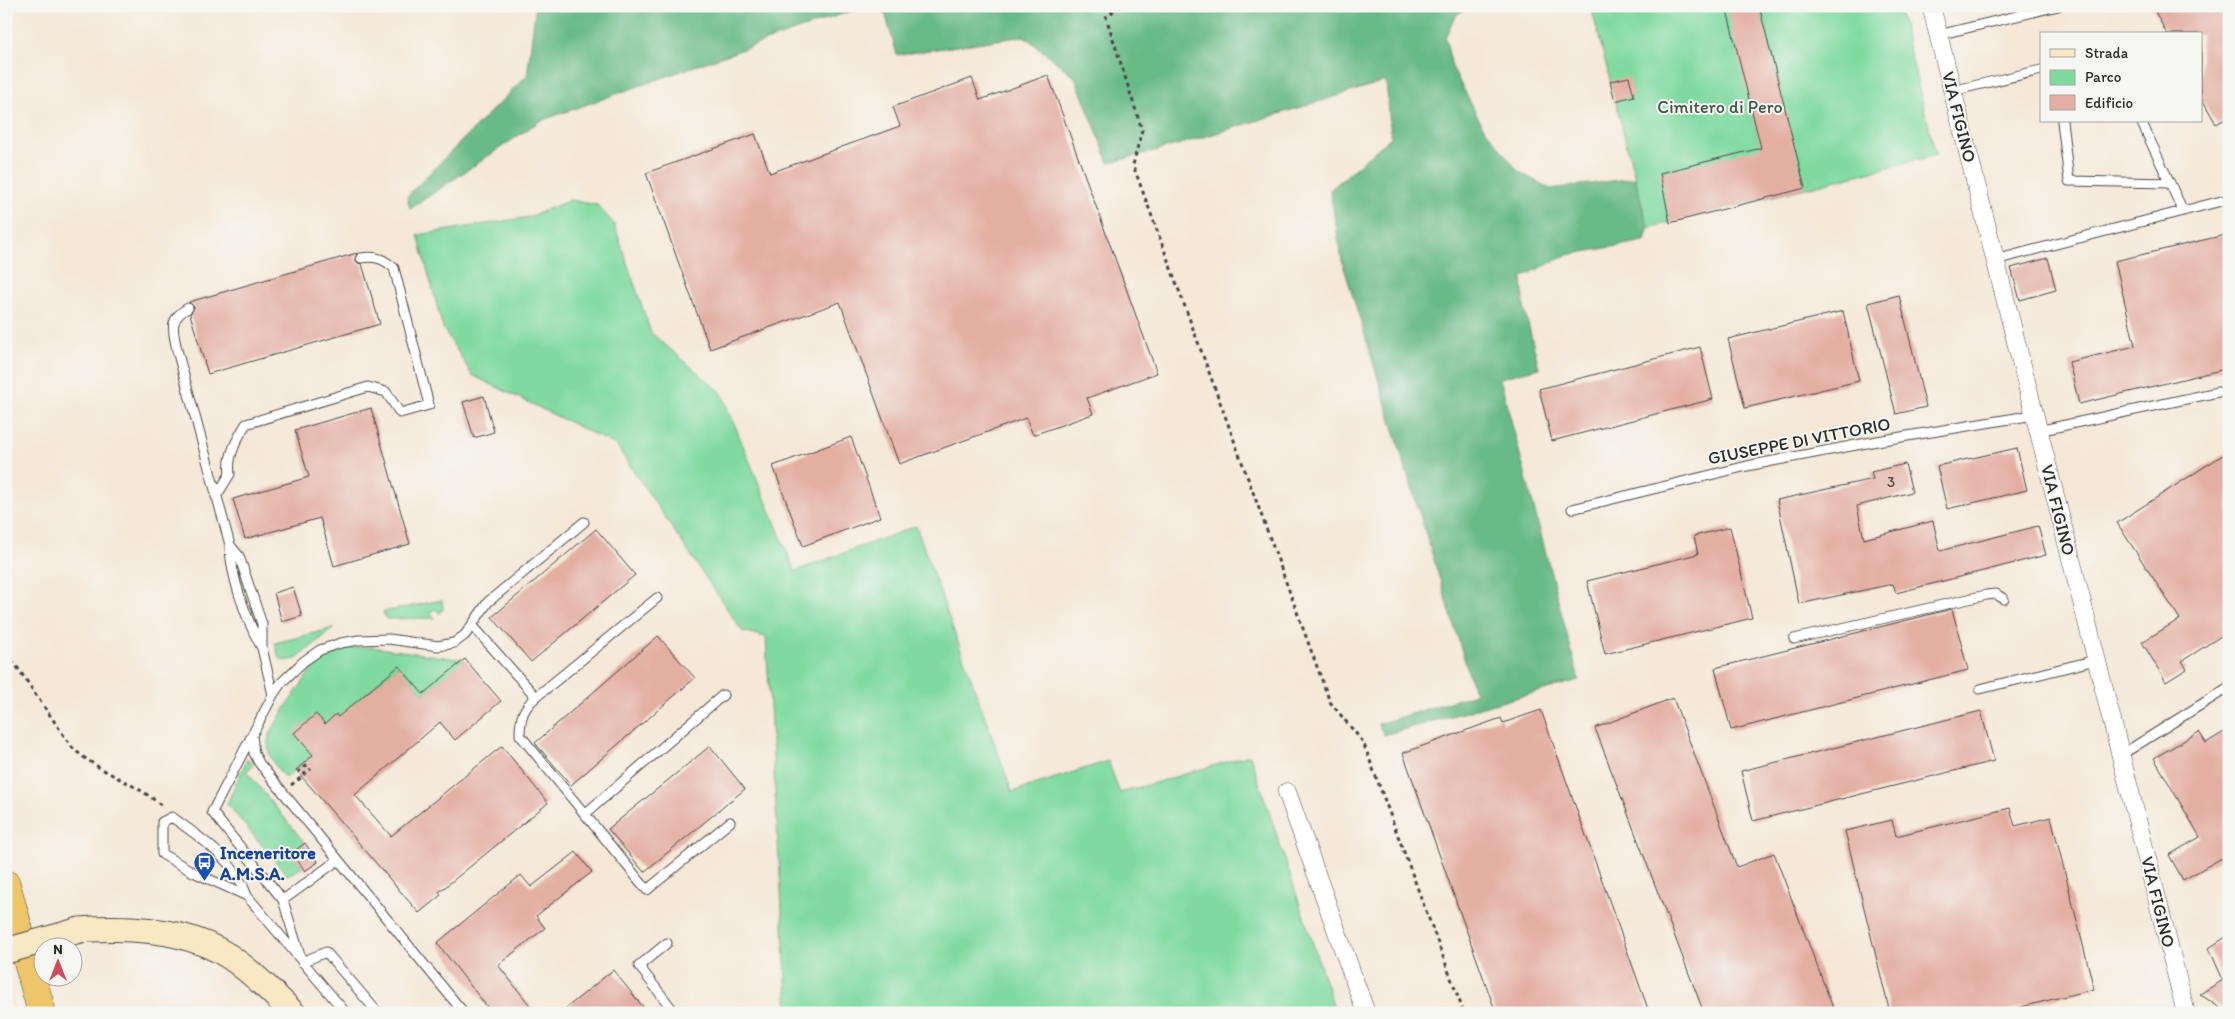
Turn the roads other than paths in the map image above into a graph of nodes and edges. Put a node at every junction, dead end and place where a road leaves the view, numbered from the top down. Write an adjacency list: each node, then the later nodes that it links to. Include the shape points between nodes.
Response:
1 (1931, 6): 3 (street, VIA FIGINO)
2 (2058, 6): 3 (lane)
3 (1938, 35): 5 (street, VIA FIGINO)
4 (2040, 70): 5 (lane)
5 (1952, 91): 12 (street, VIA FIGINO)
6 (2062, 122): 8 (lane, via 2069,181)
7 (2141, 122): 8 (lane)
8 (2170, 183): 10 (lane)
9 (2229, 199): 10 (lane)
10 (2183, 211): 12 (lane)
11 (360, 258): 16 (lane, via 373,256 394,268 429,406 400,413 386,392 368,386 246,424 228,463 230,474)
12 (1995, 260): 15 (street, VIA FIGINO)
13 (188, 308): 16 (lane, via 178,314 174,333)
14 (2218, 392): 15 (lane, GIUSEPPE DI VITTORIO)
15 (2036, 423): 17 (lane, GIUSEPPE DI VITTORIO, via 1876,441 1747,466); 23 (street, VIA FIGINO)
16 (216, 497): 26 (lane, via 230,545 230,560 251,629 262,648)
17 (1572, 509)
18 (584, 522): 21 (lane, via 488,602)
19 (657, 598): 28 (lane)
20 (2004, 599): 22 (lane, via 1996,594 1986,595)
21 (472, 625): 26 (lane, via 454,643 438,646 389,639 350,641 320,650 281,683); 28 (lane)
22 (1794, 639)
23 (2096, 660): 25 (lane); 30 (street, VIA FIGINO)
24 (2229, 687): 30 (lane)
25 (1980, 689)
26 (273, 695): 29 (lane)
27 (723, 695): 32 (lane)
28 (536, 697): 32 (lane, via 522,715 520,735)
29 (252, 734): 34 (lane, via 254,753 259,763); 37 (lane, via 212,812)
30 (2121, 755): 48 (street, VIA FIGINO)
31 (1288, 792): 47 (street)
32 (585, 814): 33 (lane, via 647,890)
33 (730, 822)
34 (338, 860): 37 (lane); 45 (lane)
35 (6, 884): 41 (highway)
36 (247, 896): 36 (lane, via 162,854 162,822 172,818 205,841 238,875); 40 (lane)
37 (283, 900): 40 (lane)
38 (667, 943): 46 (lane, via 639,966)
39 (6, 951): 42 (street, bridge, via 80,930 138,929 167,933 200,942 228,956 261,981)
40 (302, 962): 43 (lane); 44 (lane, via 326,952)
41 (42, 1013)
42 (293, 1013)
43 (346, 1013)
44 (378, 1013)
45 (464, 1013)
46 (675, 1013)
47 (1366, 1013)
48 (2186, 1013)

